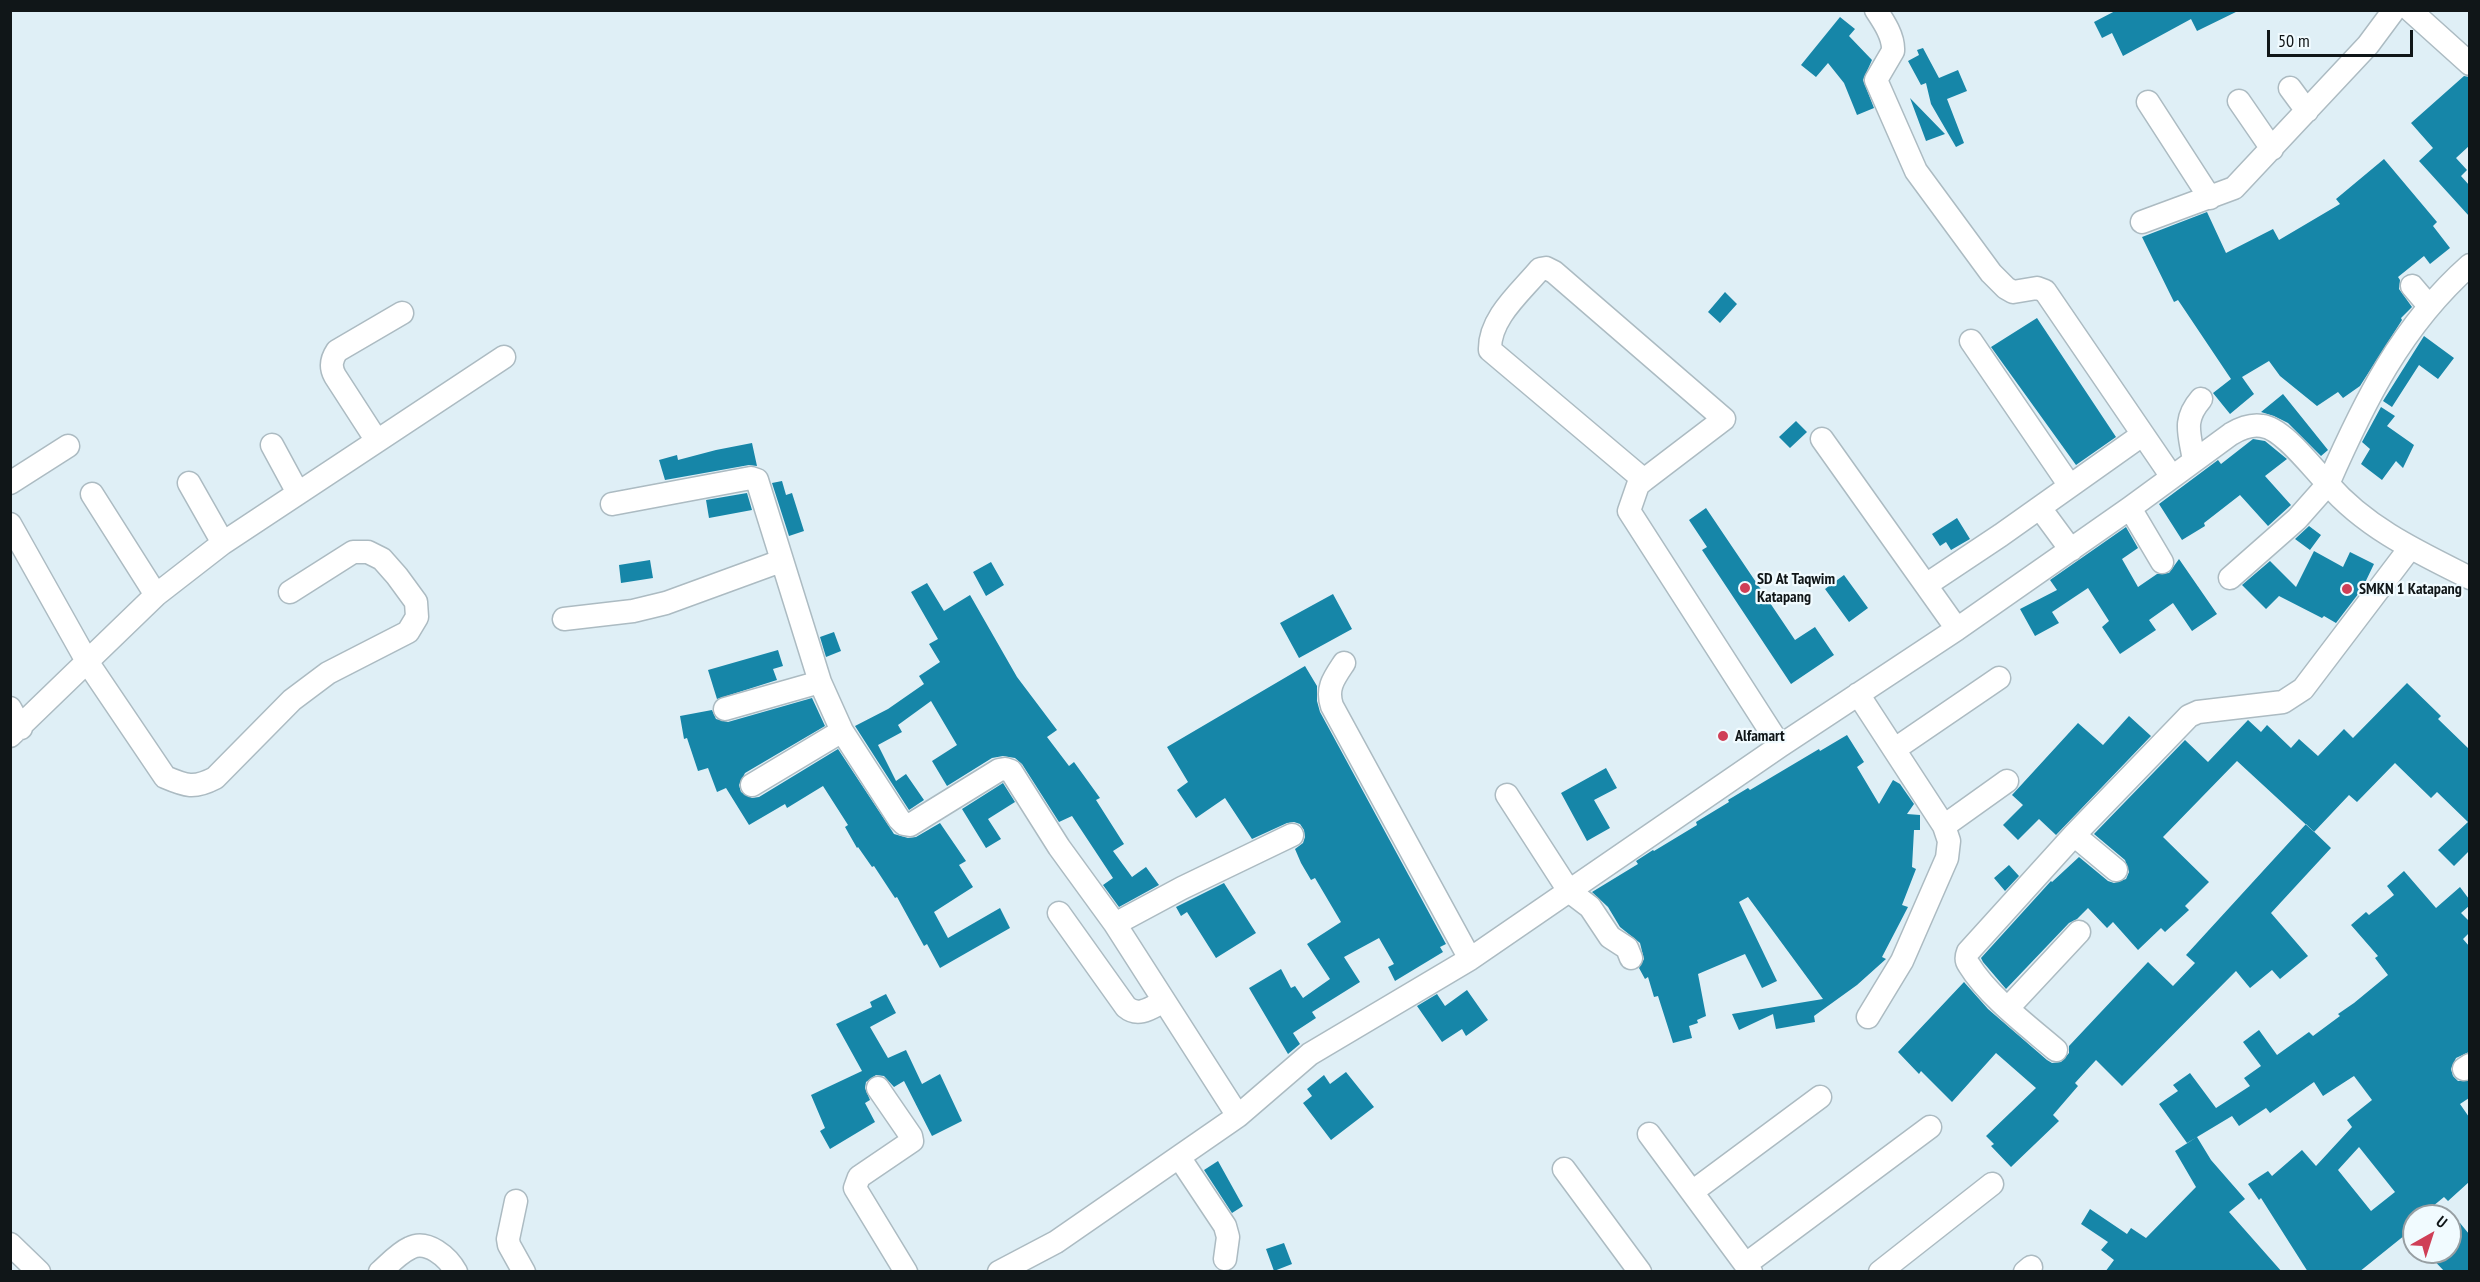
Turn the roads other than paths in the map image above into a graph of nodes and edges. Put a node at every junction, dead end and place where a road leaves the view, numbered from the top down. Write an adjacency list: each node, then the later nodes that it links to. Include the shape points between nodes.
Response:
1 (1876, 10): 19 (street, via 1894,47 1876,80 1916,171 2006,288 2013,292 2037,288 2045,291)
2 (2394, 10): 8 (street, via 2368,45)
3 (2410, 10): 4 (street)
4 (2469, 64)
5 (2290, 88): 8 (street)
6 (2239, 101): 9 (street)
7 (2148, 102): 10 (street)
8 (2307, 111): 9 (street)
9 (2272, 150): 10 (street, via 2234,188)
10 (2211, 198): 11 (street)
11 (2142, 222)
12 (2469, 265): 14 (street)
13 (2412, 285): 14 (street)
14 (2429, 306): 29 (street, via 2362,408)
15 (402, 313): 21 (street, via 337,351 332,362 335,376)
16 (1971, 341): 30 (street)
17 (504, 357): 21 (street)
18 (2201, 399): 24 (street, via 2188,419)
19 (2142, 435): 25 (street); 30 (street)
20 (1822, 439): 44 (street)
21 (377, 441): 31 (street)
22 (272, 445): 31 (street)
23 (68, 447): 27 (street)
24 (2194, 461): 25 (street); 29 (street, via 2244,427 2263,426 2282,436)
25 (2172, 477): 35 (street)
26 (1644, 480): 26 (street, via 1490,350 1494,324 1540,269 1554,273 1724,419); 57 (street, via 1638,485 1629,511)
27 (10, 483)
28 (189, 483): 37 (street)
29 (2328, 484): 38 (street, via 2344,503); 42 (street, via 2297,519)
30 (2070, 486): 34 (street)
31 (298, 493): 37 (street)
32 (92, 494): 46 (street)
33 (612, 504): 40 (street, via 754,478)
34 (2040, 508): 39 (street); 44 (street)
35 (2130, 508): 39 (street); 41 (street)
36 (10, 524): 49 (street)
37 (223, 543): 46 (street)
38 (2410, 548): 43 (street); 64 (street, via 2302,689 2283,702 2189,716)
39 (2071, 550): 48 (street)
40 (781, 561): 47 (street, via 666,603); 52 (street)
41 (2162, 562)
42 (2230, 578)
43 (2469, 578)
44 (1926, 585): 48 (street)
45 (290, 592): 49 (street, via 353,552 368,552 382,559 397,576 416,602 417,616 408,632 327,674 292,700 215,778 199,787 165,777)
46 (156, 595): 49 (street)
47 (564, 619)
48 (1957, 629): 53 (street)
49 (87, 663): 55 (street)
50 (1344, 663): 71 (street, via 1330,684 1332,706)
51 (1999, 678): 58 (street)
52 (820, 682): 54 (street); 56 (street)
53 (1858, 694): 57 (street); 58 (street)
54 (725, 709)
55 (14, 724)
56 (842, 731): 60 (street); 68 (street, via 904,824 910,825 999,770 1011,771 1059,847)
57 (1780, 746): 66 (street)
58 (1895, 749): 62 (street)
59 (2007, 781): 62 (street)
60 (752, 784)
61 (1507, 795): 66 (street)
62 (1944, 826): 74 (street, via 1949,841 1947,858 1902,961)
63 (1292, 835): 68 (street)
64 (2074, 835): 65 (street); 73 (street, via 1968,952 1968,965)
65 (2116, 870)
66 (1569, 891): 70 (street, via 1590,907 1610,937 1627,948); 71 (street)
67 (1059, 913): 72 (street, via 1131,1012 1139,1013)
68 (1115, 924): 72 (street)
69 (2079, 932): 73 (street)
70 (1631, 958)
71 (1470, 959): 78 (street, via 1310,1054)
72 (1164, 1001): 78 (street)
73 (2008, 1008): 75 (street)
74 (1868, 1017)
75 (2056, 1050)
76 (878, 1088): 93 (street, via 912,1141 859,1177 855,1188)
77 (1820, 1097): 84 (street)
78 (1238, 1116): 81 (street)
79 (1929, 1127): 88 (street)
80 (1649, 1134): 84 (street)
81 (1179, 1156): 87 (street, via 1225,1226); 94 (street, via 1056,1242)
82 (1564, 1169): 95 (street)
83 (1992, 1184): 96 (street)
84 (1692, 1192): 88 (street)
85 (516, 1201): 92 (street, via 508,1239)
86 (10, 1244): 89 (street)
87 (1225, 1259)
88 (1748, 1268)
89 (39, 1272)
90 (380, 1272): 91 (street, via 411,1247 426,1246 441,1254)
91 (456, 1272)
92 (524, 1272)
93 (906, 1272)
94 (999, 1272)
95 (1640, 1272)
96 (1880, 1272)

